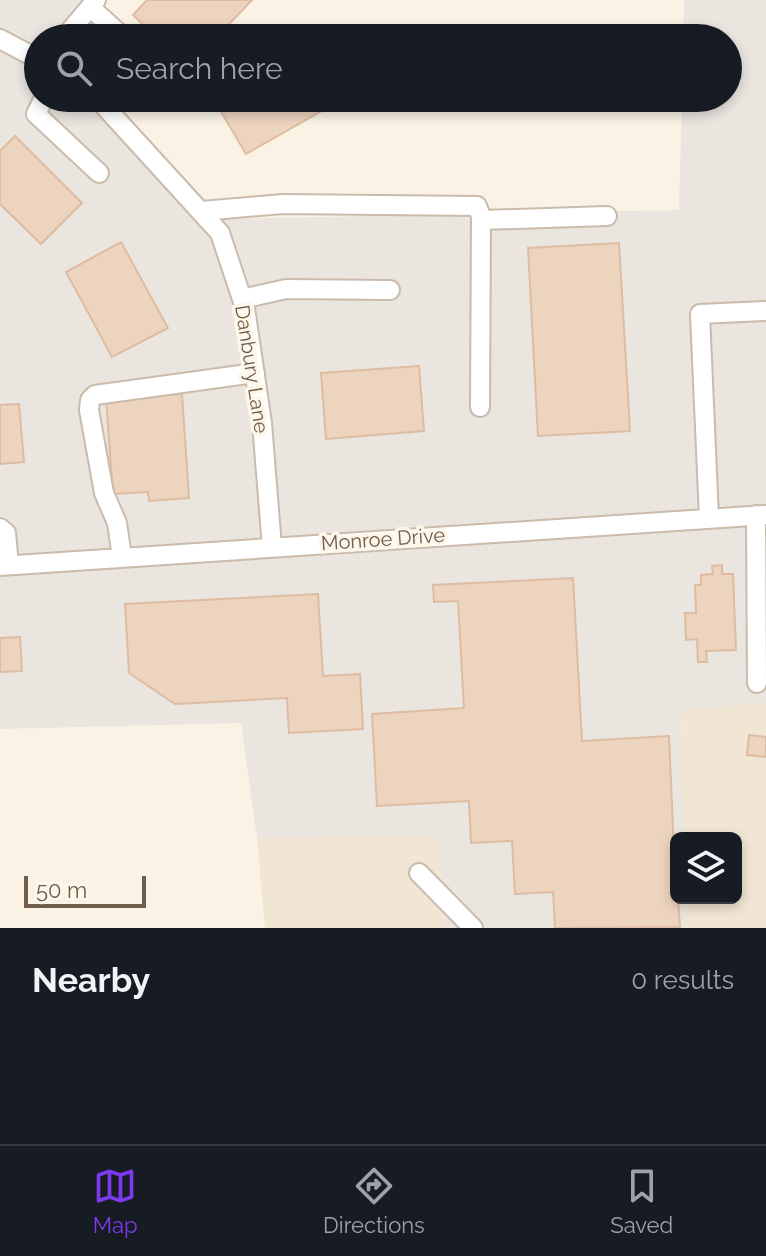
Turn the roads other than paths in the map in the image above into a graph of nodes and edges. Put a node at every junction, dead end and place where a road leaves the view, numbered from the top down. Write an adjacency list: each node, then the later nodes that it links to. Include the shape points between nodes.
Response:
1 (93, 4): 2 (street); 3 (street)
2 (76, 24)
3 (111, 24)
4 (0, 39): 5 (street)
5 (24, 52)
6 (37, 112): 8 (street)
7 (110, 112): 9 (street, Danbury Lane)
8 (99, 173)
9 (201, 211): 11 (street, via 283,204 477,206); 13 (street, Danbury Lane, via 220,233)
10 (607, 216): 11 (street)
11 (481, 220): 16 (street)
12 (390, 290): 13 (street, via 286,289)
13 (242, 299): 15 (street, Danbury Lane)
14 (766, 311): 18 (street, via 700,314)
15 (255, 373): 20 (street, Danbury Lane); 21 (street, via 95,395 90,400 104,493 117,523)
16 (480, 407)
17 (761, 515): 18 (street, Monroe Drive); 23 (street)
18 (709, 518): 20 (street, Monroe Drive)
19 (0, 528): 22 (street, via 6,533)
20 (272, 547): 21 (street, Monroe Drive)
21 (122, 557): 22 (street, Monroe Drive)
22 (4, 566)
23 (757, 683)
24 (419, 873): 25 (street)
25 (473, 928)

